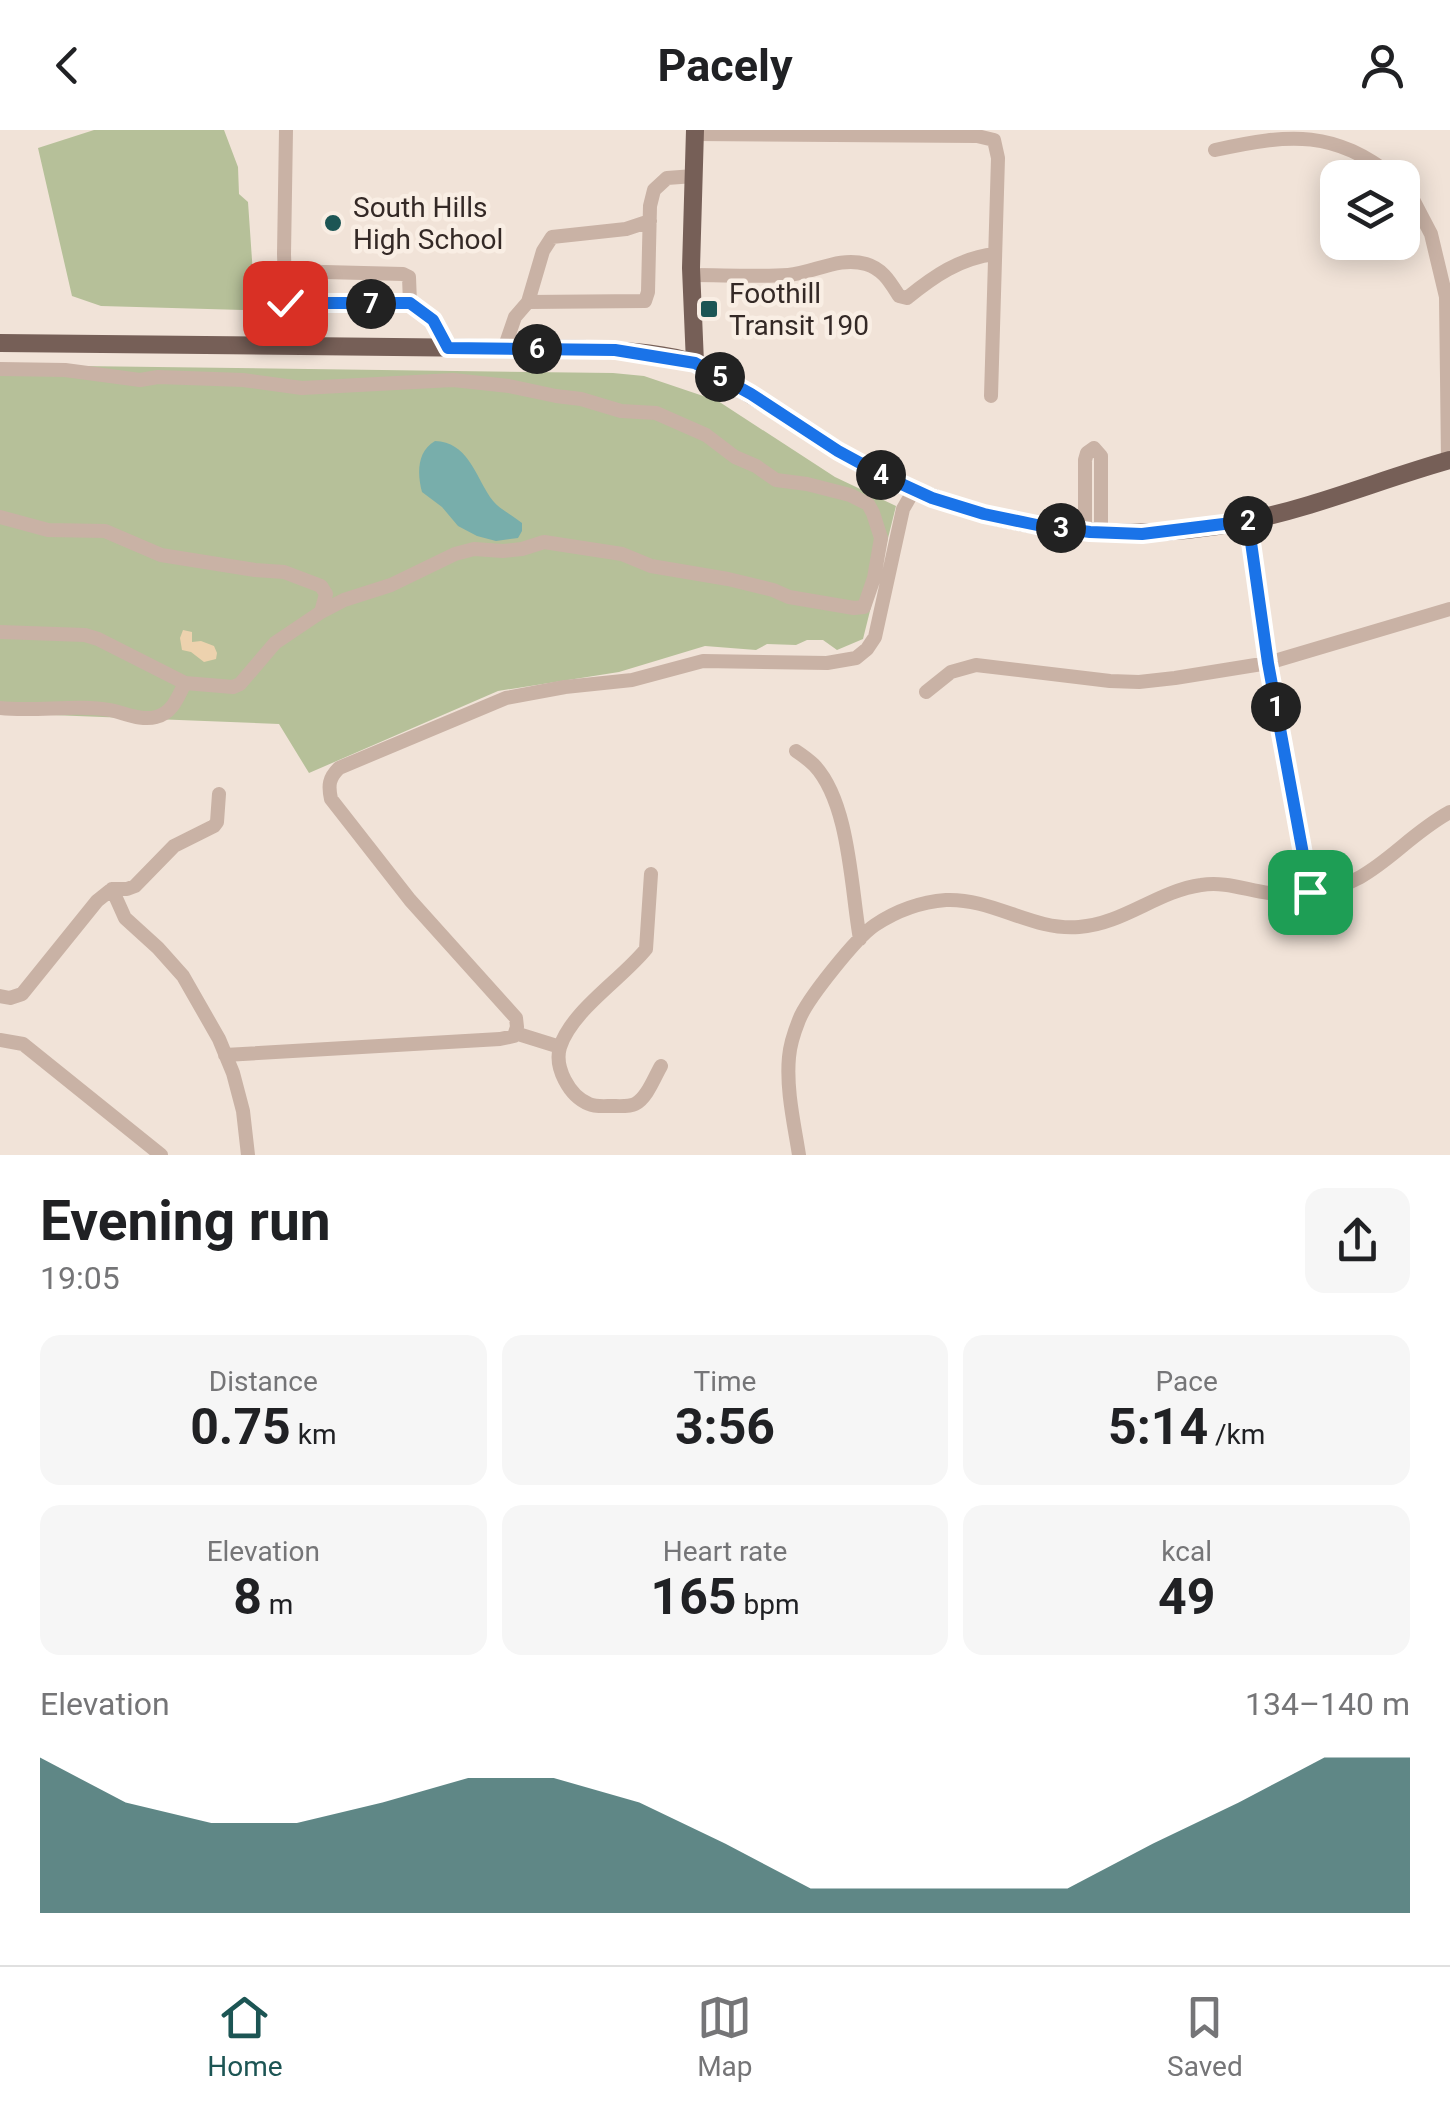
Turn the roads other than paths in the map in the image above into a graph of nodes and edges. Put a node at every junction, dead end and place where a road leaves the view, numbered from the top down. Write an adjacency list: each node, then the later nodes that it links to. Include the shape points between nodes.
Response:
1 (286, 130): 9 (street)
2 (695, 132): 5 (main road); 8 (street, via 994,140)
3 (1215, 150): 4 (street, via 1293,132 1340,137)
4 (1378, 160)
5 (694, 176): 7 (street, via 666,178 654,190); 10 (main road)
6 (1420, 213): 21 (street, via 1446,297)
7 (650, 221): 11 (street, via 626,230 552,237); 11 (street, via 646,301)
8 (995, 254): 10 (street, via 950,267 907,298 862,263 791,274); 20 (street)
9 (284, 271): 12 (street); 13 (street, via 403,274 410,277)
10 (692, 275): 18 (main road)
11 (528, 302): 17 (street)
12 (285, 303): 13 (street); 15 (street)
13 (410, 303): 16 (street, via 433,320)
14 (0, 343): 15 (main road)
15 (286, 346): 16 (main road)
16 (448, 348): 17 (main road)
17 (504, 349): 18 (main road, via 615,350)
18 (695, 363): 22 (main road)
19 (0, 369): 26 (street, via 302,388 453,380 582,398 656,413 706,435 776,480 850,494 868,504 880,538 864,607 789,597 622,554 544,542 455,554)
20 (991, 396)
21 (1449, 460): 24 (main road)
22 (914, 490): 24 (main road, via 984,514 1093,531 1142,534); 40 (street, via 903,510 875,637 856,658 702,661 632,680 506,698 332,775 331,799 516,1018)
23 (0, 517): 26 (street, via 48,530 105,530 161,555 284,572 321,586)
24 (1248, 521): 28 (street)
25 (1450, 609): 28 (street)
26 (321, 612): 29 (street, via 275,643 240,684)
27 (0, 632): 29 (street, via 85,635)
28 (1268, 663): 30 (street, via 1139,682 976,665 951,672); 37 (street)
29 (185, 682): 31 (street, via 159,717 98,708)
30 (926, 692)
31 (0, 708)
32 (796, 751): 38 (street, via 816,766 841,821)
33 (220, 794): 36 (street, via 214,826 174,846 135,886)
34 (1450, 812): 37 (street, via 1379,867 1349,884)
35 (652, 874): 42 (street, via 646,949 590,1004)
36 (112, 889): 39 (street, via 22,994); 43 (street, via 126,918 183,976)
37 (1310, 892): 38 (street, via 1202,884 1082,927 1047,926 985,904 947,900 906,908)
38 (860, 940): 47 (street, via 800,1018 789,1055)
39 (0, 996)
40 (515, 1032): 42 (street); 43 (street, via 500,1039)
41 (0, 1040): 45 (street, via 23,1044)
42 (560, 1047): 44 (street, via 558,1065 572,1092 589,1104 634,1104)
43 (225, 1055): 46 (street)
44 (661, 1066)
45 (162, 1155)
46 (248, 1155)
47 (798, 1155)

